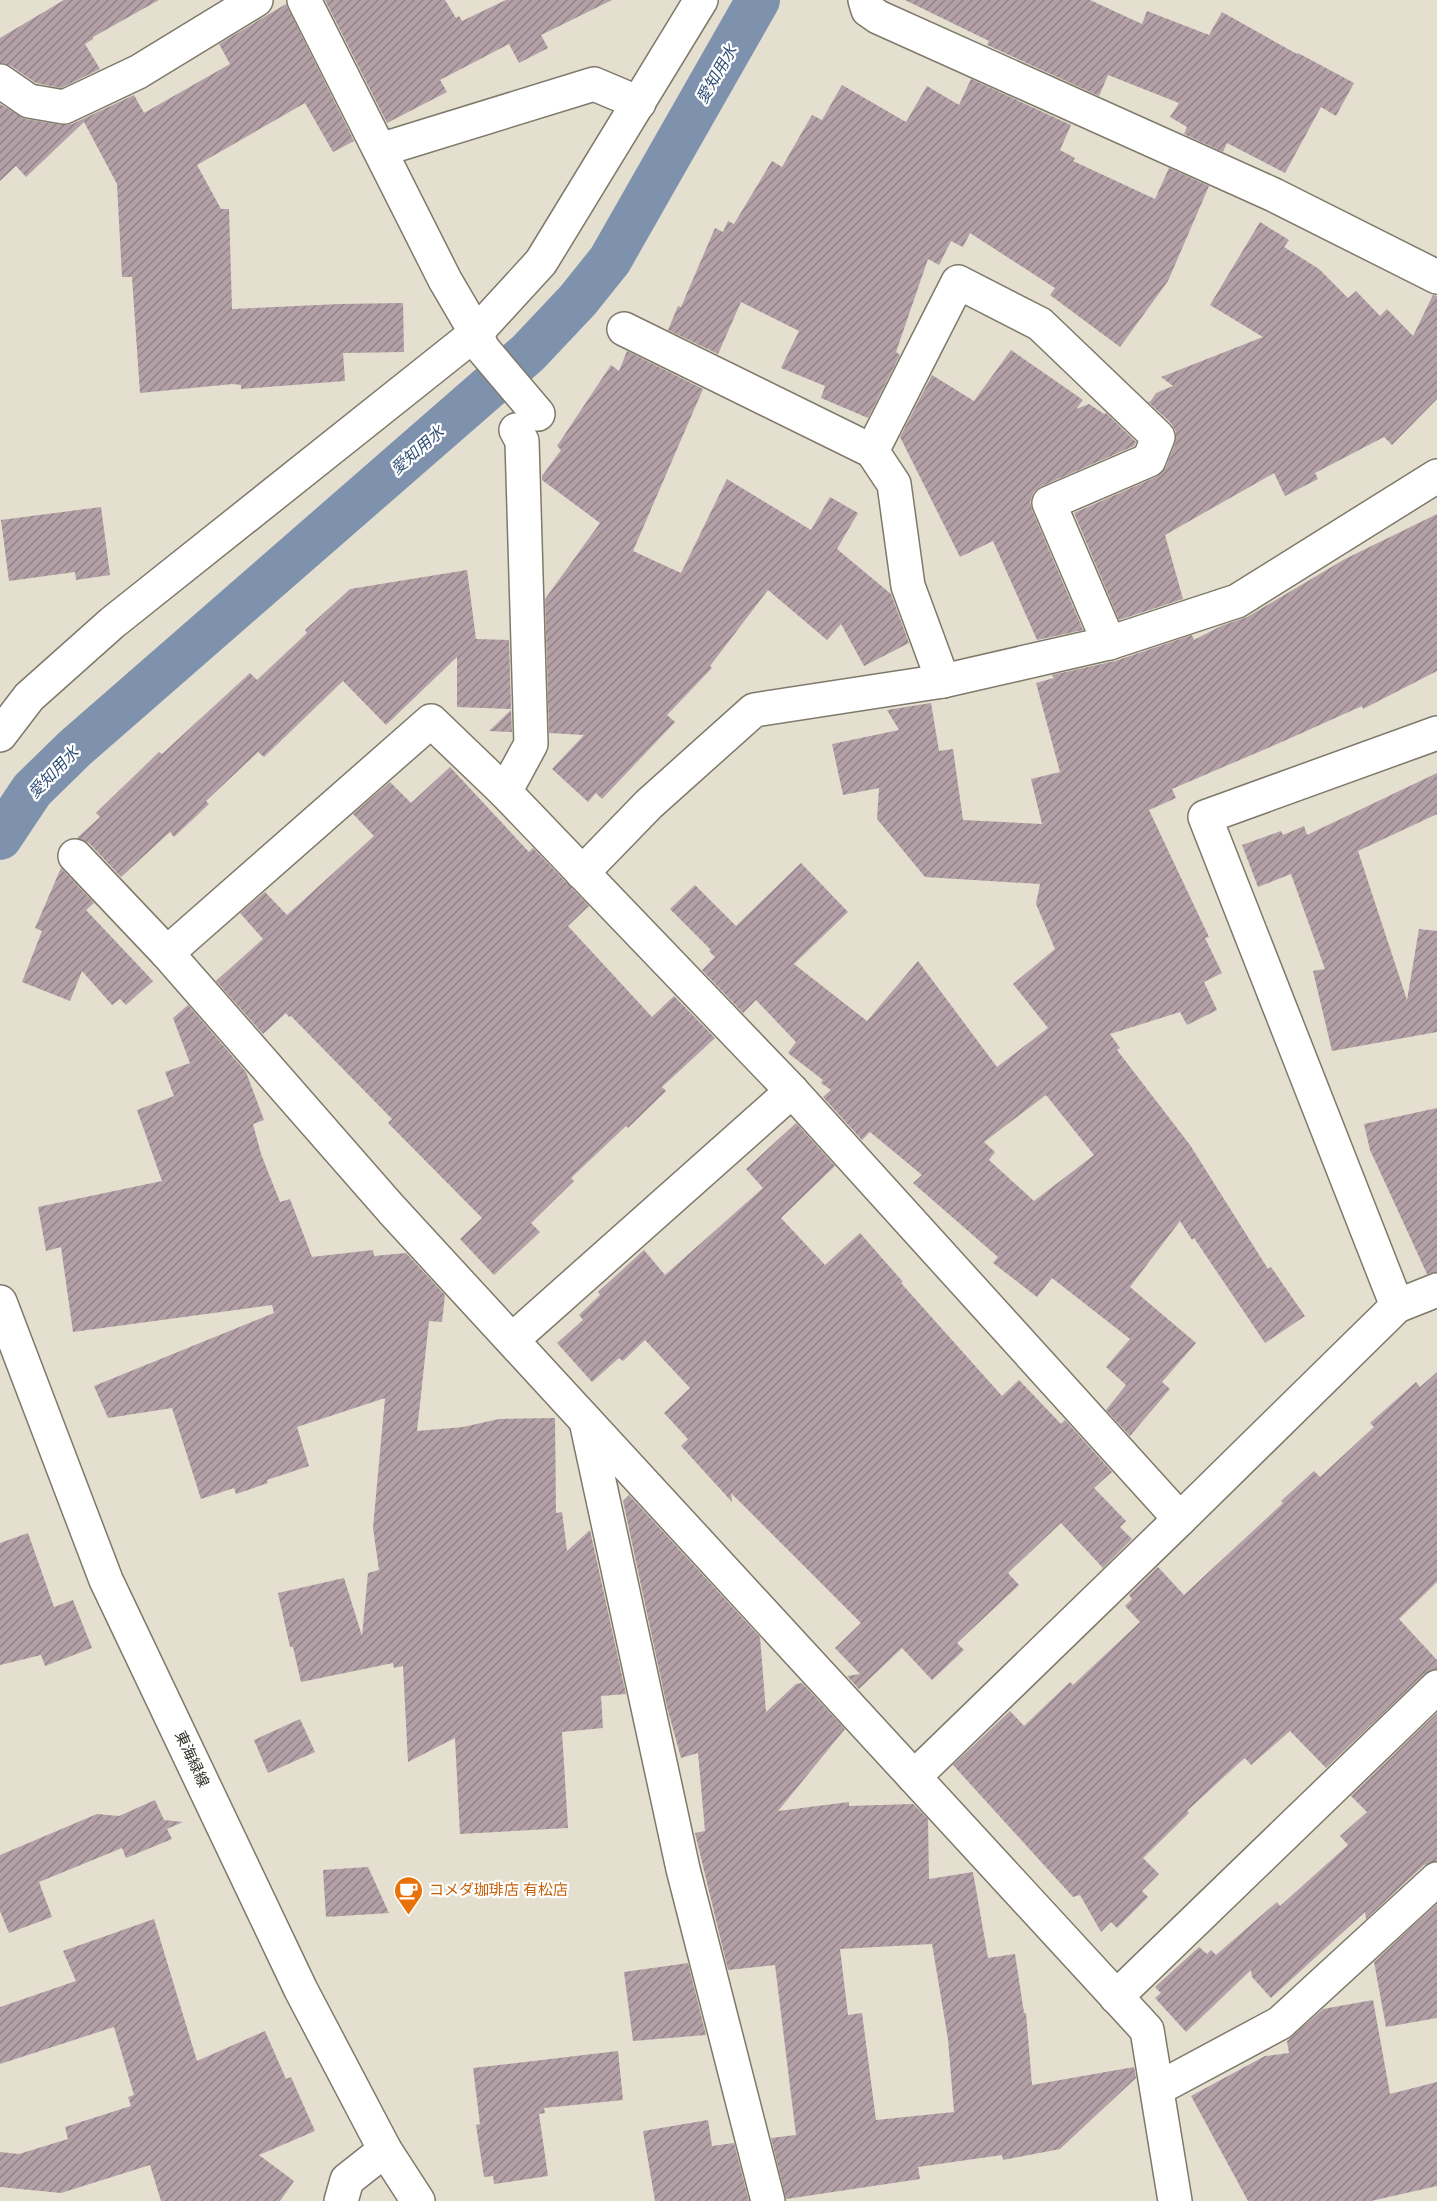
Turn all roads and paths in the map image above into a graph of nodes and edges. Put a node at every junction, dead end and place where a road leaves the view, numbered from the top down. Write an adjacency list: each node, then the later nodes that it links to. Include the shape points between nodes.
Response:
1 (256, 0): 5 (street, via 138,72 64,107 29,101)
2 (304, 0): 7 (street)
3 (701, 0): 6 (street)
4 (865, 0): 8 (street, via 868,10 878,17 1274,195)
5 (0, 81)
6 (639, 103): 7 (street, via 594,84); 10 (street, via 542,262)
7 (380, 150): 10 (street)
8 (1437, 277)
9 (624, 329): 11 (street)
10 (480, 341): 16 (street, via 112,622 29,697); 17 (street, via 527,422 522,441 531,744)
11 (872, 451): 13 (street, via 958,282 1041,324 1158,437 1149,460 1049,503); 14 (street, via 894,484 908,586)
12 (1437, 476): 13 (street, via 1237,601)
13 (1109, 643): 14 (street)
14 (943, 681): 19 (street, via 754,710 649,804)
15 (1437, 733): 24 (street, via 1205,817)
16 (0, 735)
17 (505, 792): 19 (street); 20 (street, via 431,721)
18 (75, 856): 20 (street)
19 (582, 873): 21 (street)
20 (166, 953): 25 (street)
21 (792, 1091): 25 (street); 27 (street)
22 (1437, 1290): 24 (street)
23 (0, 1302): 33 (street, 東海緑線, via 106,1580 301,1990)
24 (1397, 1306): 27 (street)
25 (512, 1340): 26 (street)
26 (586, 1421): 29 (street); 36 (street, via 683,1869)
27 (1180, 1519): 29 (street)
28 (1437, 1687): 31 (street)
29 (914, 1777): 31 (street)
30 (1437, 1879): 32 (street, via 1280,2023)
31 (1116, 1997): 32 (street, via 1147,2030)
32 (1157, 2089): 37 (street)
33 (385, 2150): 34 (street, via 347,2180); 35 (street, 東海緑線)
34 (341, 2201)
35 (418, 2201)
36 (768, 2201)
37 (1175, 2201)

